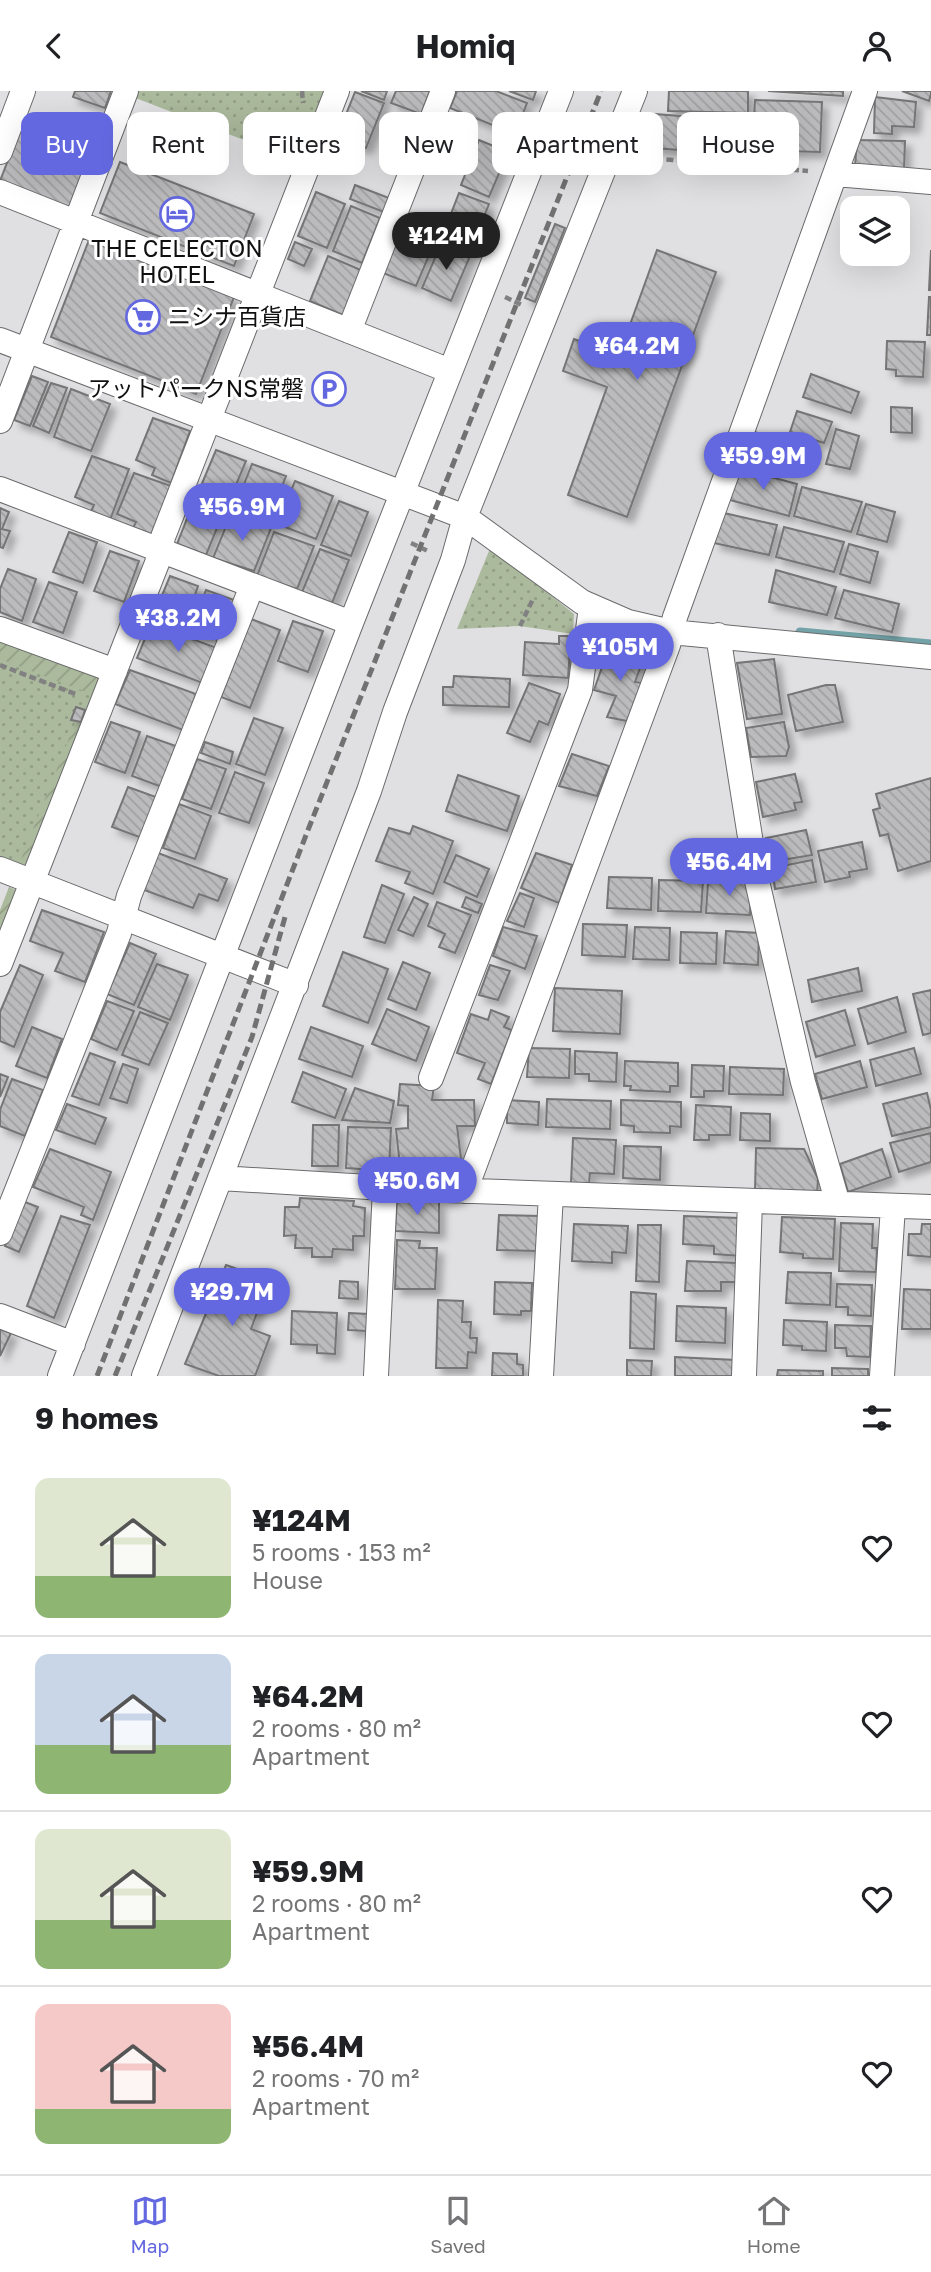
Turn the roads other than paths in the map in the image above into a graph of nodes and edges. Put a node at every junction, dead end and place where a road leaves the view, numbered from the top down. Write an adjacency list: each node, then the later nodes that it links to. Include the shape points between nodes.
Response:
1 (23, 91): 8 (street)
2 (126, 91): 12 (street)
3 (337, 91): 13 (street)
4 (443, 91): 14 (street)
5 (561, 91): 17 (street)
6 (635, 91): 22 (street)
7 (865, 91): 9 (street)
8 (0, 152)
9 (835, 174): 10 (street); 28 (street)
10 (931, 182)
11 (0, 192): 12 (street)
12 (75, 224): 13 (street); 16 (street)
13 (258, 295): 14 (street); 19 (street)
14 (349, 331): 17 (street)
15 (0, 340): 16 (street)
16 (27, 351): 18 (street); 19 (street)
17 (450, 370): 21 (street)
18 (0, 421)
19 (209, 421): 21 (street); 23 (street)
20 (0, 489): 23 (street)
21 (401, 493): 22 (street); 26 (street)
22 (465, 517): 25 (street); 37 (street, via 453,561)
23 (160, 550): 24 (street); 31 (street)
24 (252, 586): 26 (street); 34 (street)
25 (591, 607): 28 (street); 38 (street, via 580,690)
26 (351, 623): 35 (street)
27 (0, 629): 31 (street)
28 (671, 632): 29 (street); 41 (street)
29 (718, 635): 30 (street); 44 (street, via 757,881 803,1081)
30 (931, 657)
31 (115, 671): 33 (street)
32 (0, 869): 33 (street)
33 (32, 882): 34 (street); 36 (street)
34 (123, 917): 35 (street); 47 (street)
35 (224, 956): 37 (street); 49 (street)
36 (0, 964)
37 (296, 985): 39 (street)
38 (431, 1078)
39 (220, 1178): 40 (street); 51 (street)
40 (385, 1188): 41 (street); 52 (street)
41 (465, 1191): 42 (street)
42 (551, 1193): 43 (street); 53 (street)
43 (750, 1201): 44 (street); 54 (street)
44 (838, 1204): 45 (street)
45 (894, 1206): 46 (street); 55 (street)
46 (931, 1207)
47 (0, 1233)
48 (0, 1316): 49 (street)
49 (73, 1344): 50 (street)
50 (60, 1376)
51 (144, 1376)
52 (376, 1376)
53 (541, 1376)
54 (744, 1376)
55 (882, 1376)

